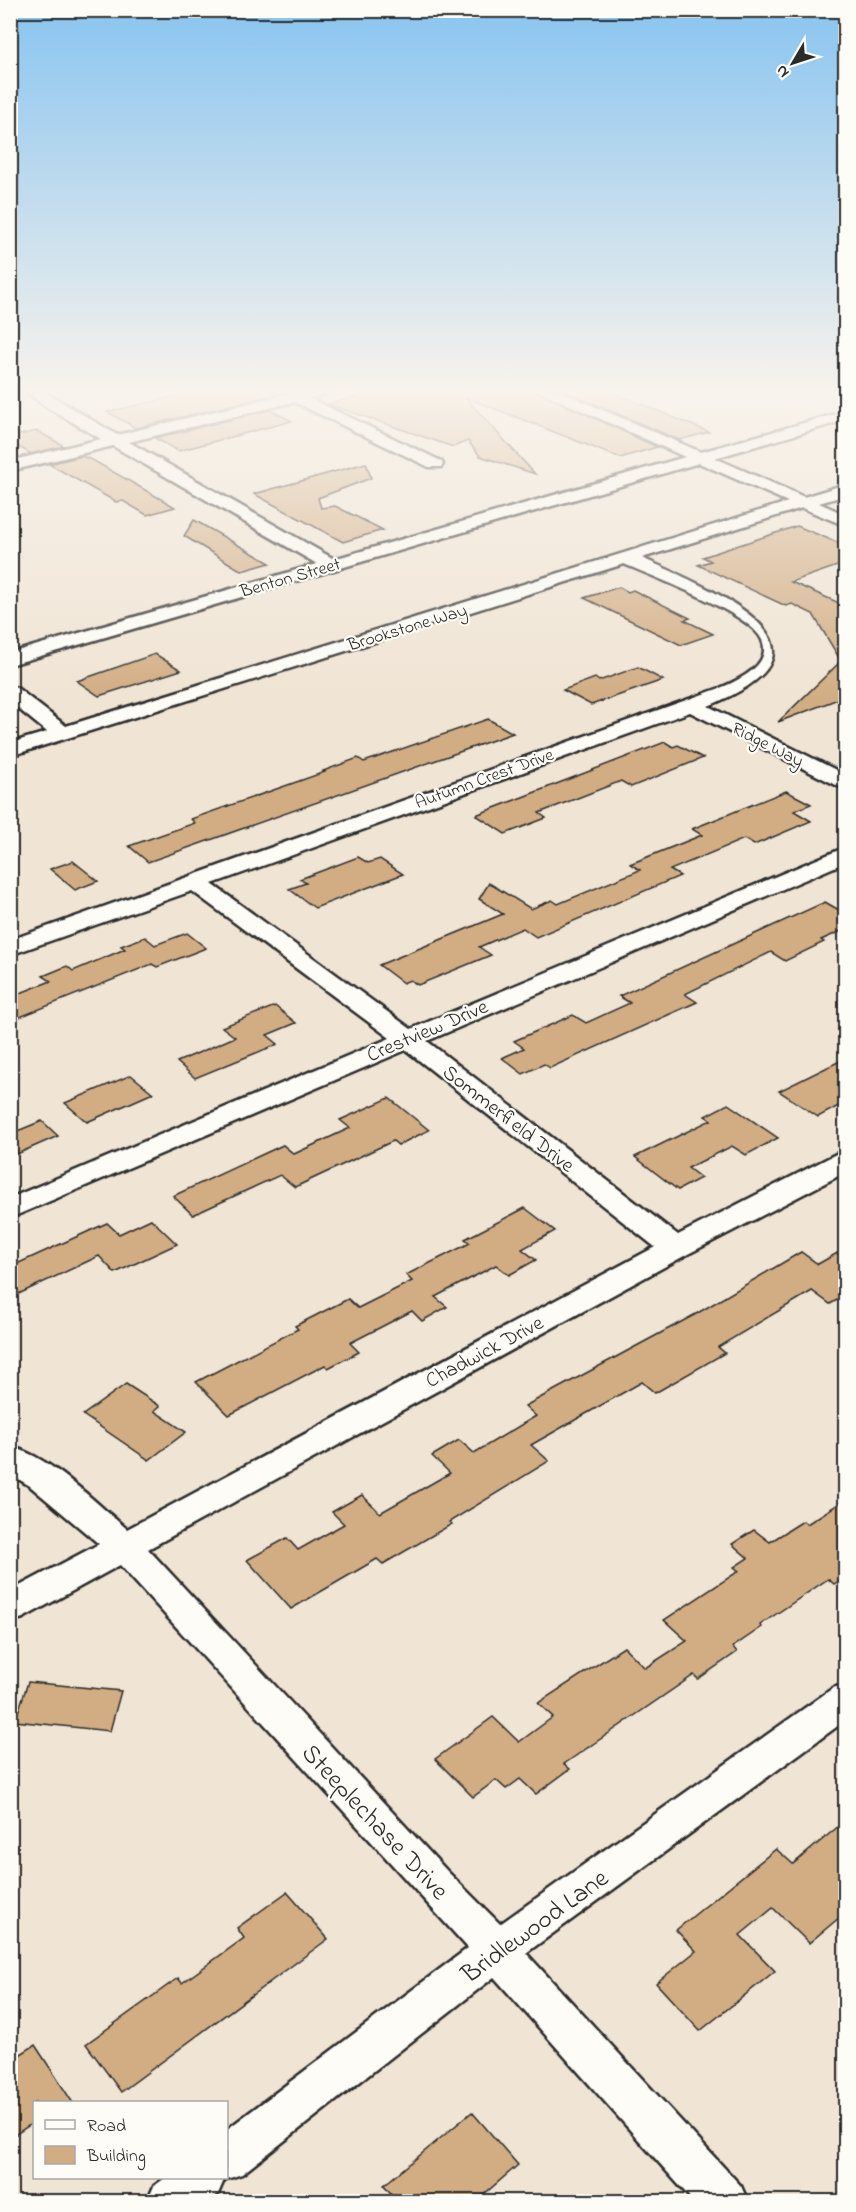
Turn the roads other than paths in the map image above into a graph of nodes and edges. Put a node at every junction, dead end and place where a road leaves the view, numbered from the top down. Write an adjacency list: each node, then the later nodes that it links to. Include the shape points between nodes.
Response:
1 (204, 492): 8 (street)
2 (579, 492): 8 (street, Benton Street)
3 (778, 492): 5 (street)
4 (836, 492): 5 (street, Brookstone Way)
5 (803, 503): 6 (street); 7 (street, Brookstone Way)
6 (846, 521)
7 (626, 558): 11 (street, Autumn Crest Drive, via 749,616 771,637 774,650 763,672 741,686); 12 (street, Brookstone Way)
8 (330, 564): 9 (street, Benton Street)
9 (10, 658)
10 (10, 692): 12 (street)
11 (691, 705): 14 (street, Ridge Way); 16 (street, Autumn Crest Drive)
12 (63, 734): 13 (street, Brookstone Way)
13 (10, 750)
14 (846, 784)
15 (846, 854): 18 (street, Crestview Drive)
16 (195, 882): 17 (street, Autumn Crest Drive); 18 (street, Sommerfield Drive)
17 (10, 948)
18 (407, 1038): 20 (street, Crestview Drive); 21 (street, Sommerfield Drive)
19 (846, 1160): 21 (street, Chadwick Drive)
20 (10, 1209)
21 (676, 1248): 23 (street, Chadwick Drive)
22 (10, 1458): 23 (street, Steeplechase Drive, via 42,1477)
23 (123, 1545): 24 (street, Chadwick Drive); 26 (street, Steeplechase Drive)
24 (10, 1608)
25 (846, 1699): 26 (street, Bridlewood Lane)
26 (498, 1950): 27 (street, Bridlewood Lane); 30 (street, Steeplechase Drive)
27 (228, 2156)
28 (201, 2179): 29 (street)
29 (170, 2202)
30 (725, 2202)

